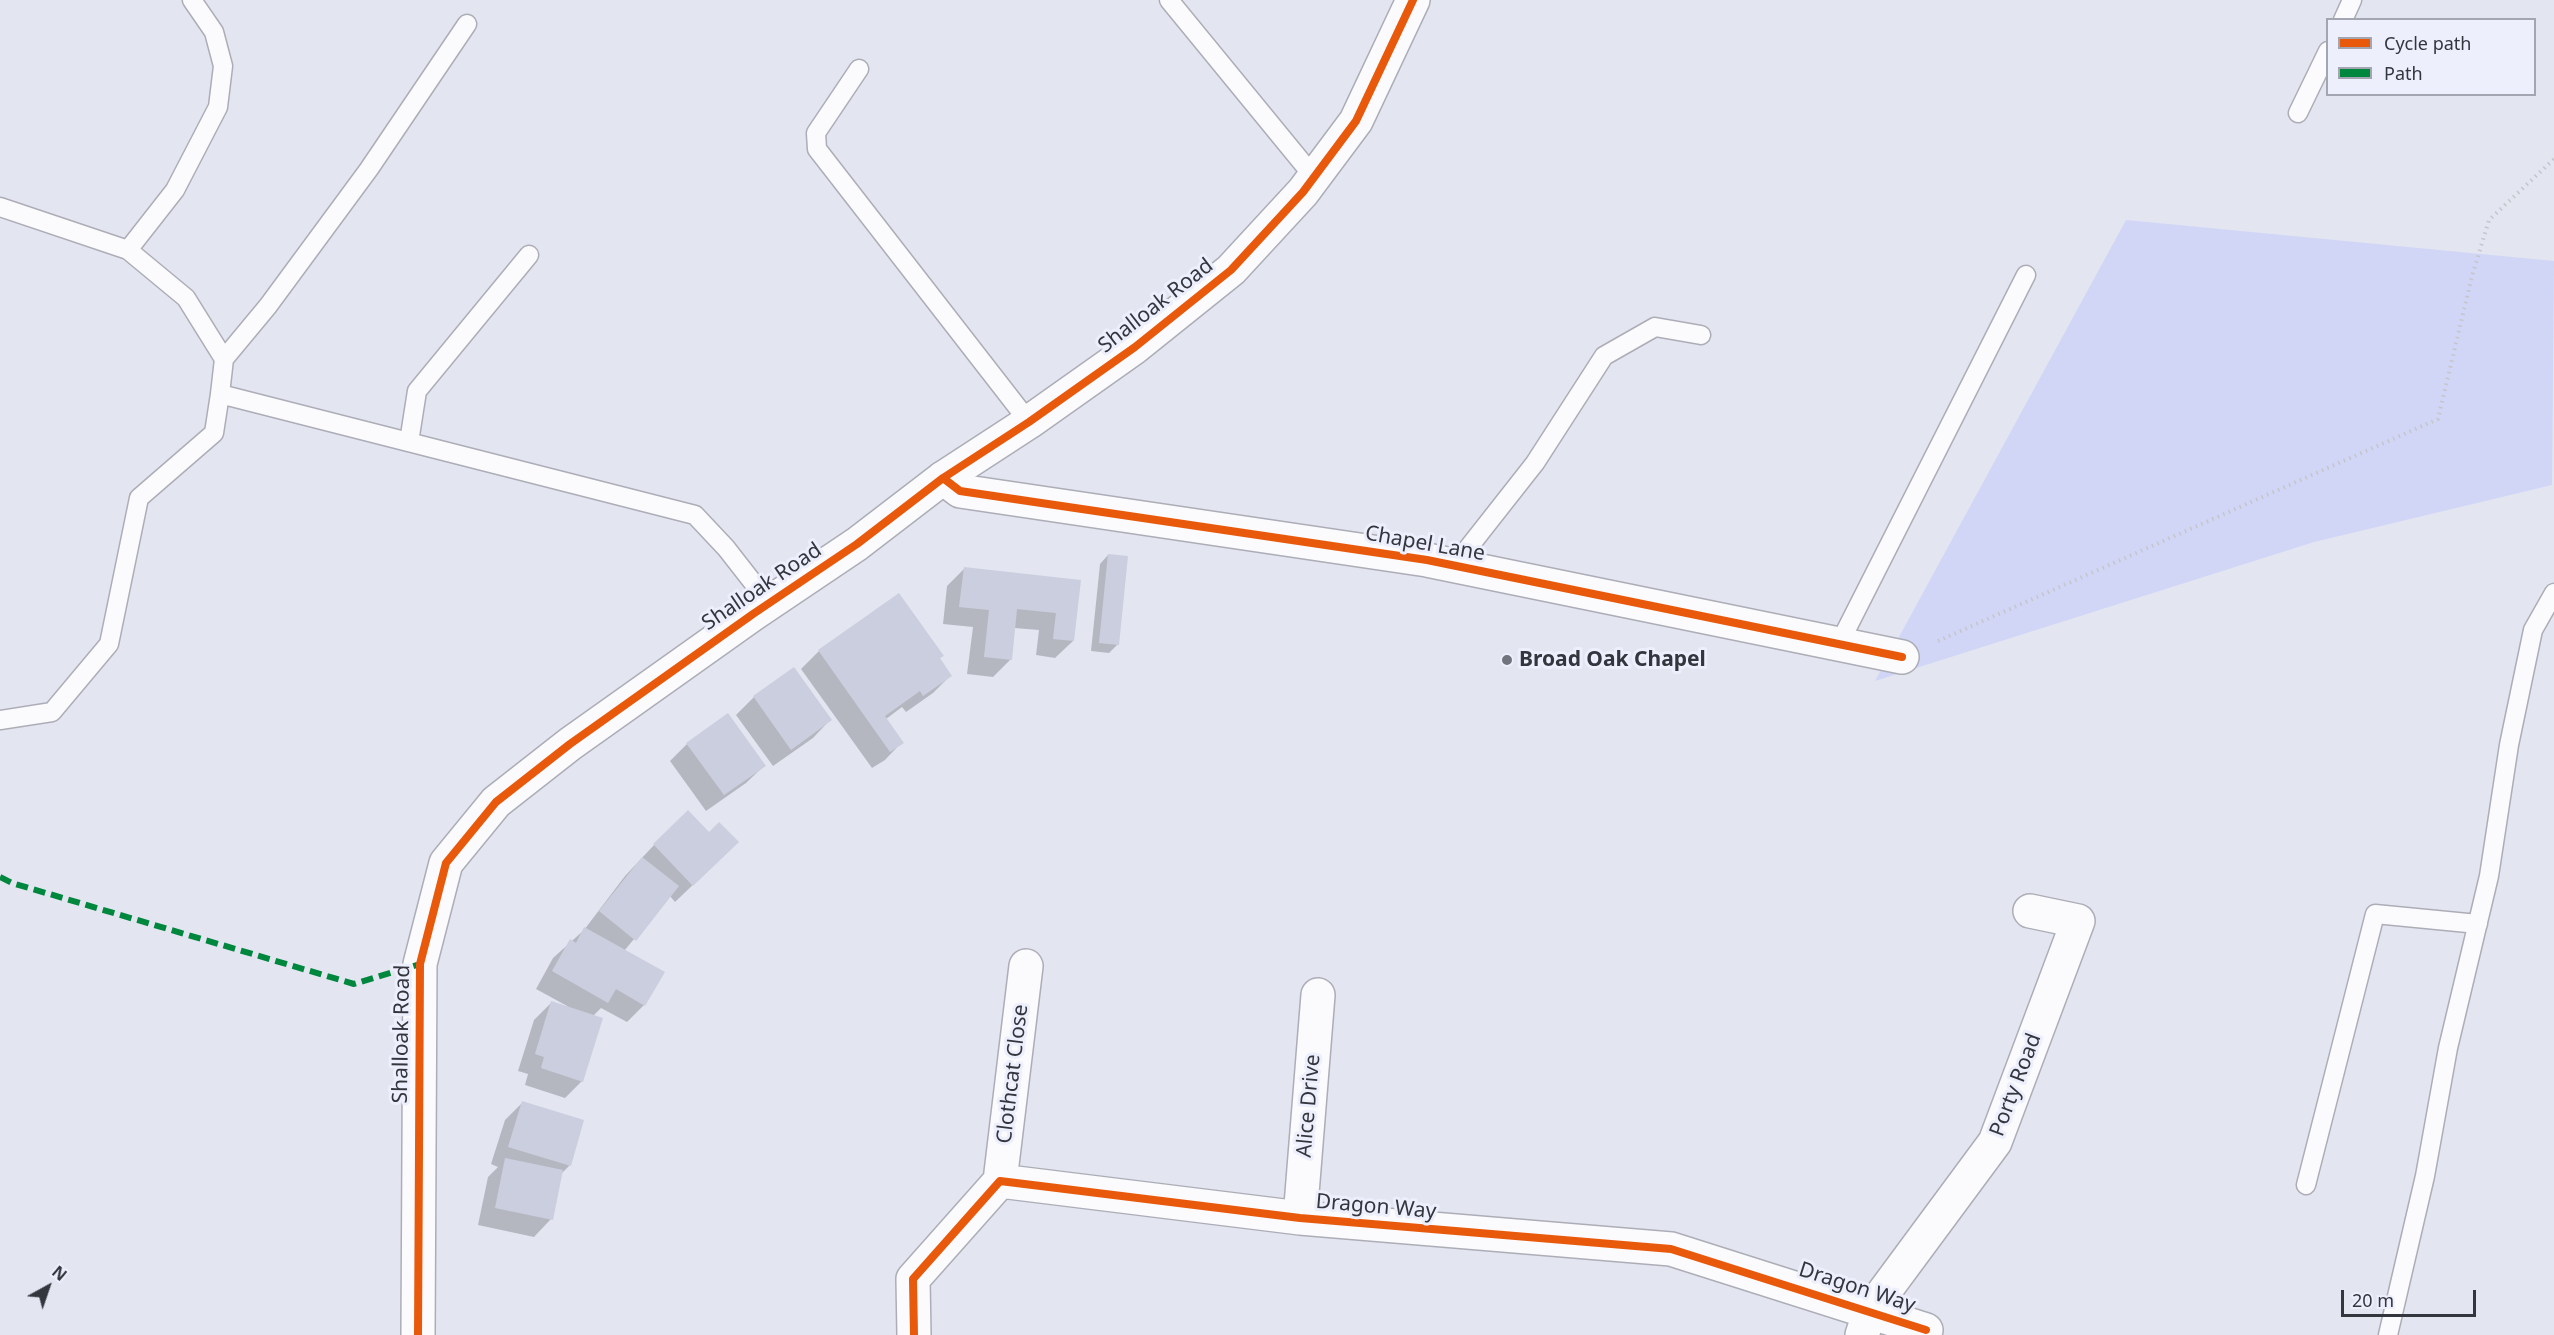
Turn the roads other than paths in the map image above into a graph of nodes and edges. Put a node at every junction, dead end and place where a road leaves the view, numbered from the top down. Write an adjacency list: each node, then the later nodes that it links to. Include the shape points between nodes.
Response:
1 (192, 0): 12 (lane, via 214,32 223,66 218,107 175,190)
2 (1169, 0): 10 (lane)
3 (1413, 0): 10 (street, Shalloak Road, via 1356,121)
4 (2352, 0): 5 (lane)
5 (2344, 18)
6 (467, 24): 16 (lane, via 369,169)
7 (2326, 55): 9 (lane)
8 (859, 69): 18 (lane, via 816,133 817,149)
9 (2298, 113)
10 (1314, 177): 18 (street, Shalloak Road, via 1232,270 1135,347)
11 (0, 207): 12 (lane)
12 (128, 250): 16 (lane, via 186,298)
13 (529, 255): 19 (lane, via 417,391)
14 (2026, 275): 24 (lane)
15 (1701, 335): 21 (lane, via 1655,327 1604,356 1535,463)
16 (224, 359): 17 (lane)
17 (220, 394): 19 (lane); 26 (lane, via 214,433 139,498 109,644 52,712)
18 (1029, 422): 20 (street, Shalloak Road)
19 (409, 442): 23 (lane, via 695,515)
20 (942, 478): 21 (street, Chapel Lane, via 960,491); 23 (street, Shalloak Road, via 856,544)
21 (1454, 566): 24 (street, Chapel Lane)
22 (2554, 593): 28 (lane, via 2533,630)
23 (769, 603): 36 (street, Shalloak Road, via 570,744 496,802 446,863 420,964)
24 (1839, 644): 25 (street, Chapel Lane)
25 (1902, 657)
26 (0, 720)
27 (2030, 911): 34 (street, Porty Road, via 2078,921 1995,1142)
28 (2478, 924): 32 (lane, via 2375,914); 38 (lane)
29 (1026, 966): 31 (street, Clothcat Close)
30 (1318, 994): 33 (street, Alice Drive)
31 (1000, 1181): 33 (street, Dragon Way); 37 (street, via 913,1279)
32 (2306, 1185)
33 (1300, 1218): 34 (street, Dragon Way, via 1671,1249)
34 (1866, 1323): 35 (street, Dragon Way)
35 (1926, 1330)
36 (418, 1335)
37 (914, 1335)
38 (2388, 1335)

